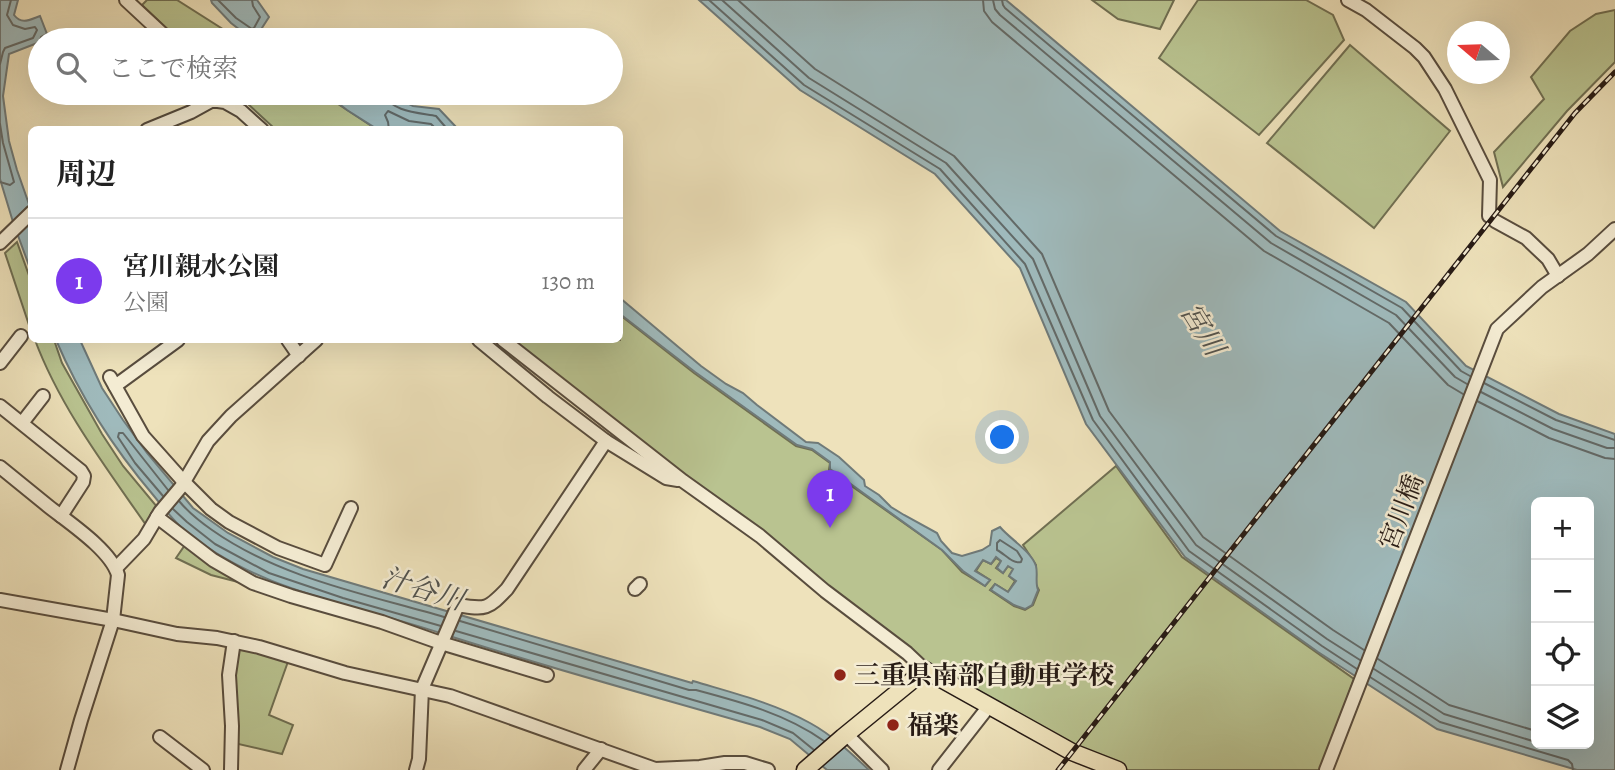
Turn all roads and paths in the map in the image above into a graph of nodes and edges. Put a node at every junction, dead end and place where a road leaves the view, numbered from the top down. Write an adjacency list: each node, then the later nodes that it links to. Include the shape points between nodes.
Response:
1 (127, 0): 3 (street)
2 (1348, 0): 11 (street, via 1424,57 1446,89 1490,180 1492,218 1525,238 1548,259)
3 (156, 28)
4 (200, 105): 6 (street)
5 (230, 105): 7 (street)
6 (157, 126)
7 (258, 126)
8 (28, 216): 10 (street)
9 (1615, 229): 11 (street, 宮川橋)
10 (4, 239)
11 (1558, 276): 53 (street, 宮川橋, via 1497,329)
12 (21, 336): 19 (street)
13 (173, 343): 26 (street, via 113,382 143,436)
14 (290, 343): 18 (street)
15 (313, 343): 18 (street)
16 (483, 343): 23 (street)
17 (507, 343): 25 (street)
18 (299, 356): 26 (street, via 208,441)
19 (0, 363)
20 (43, 396): 22 (street)
21 (0, 406): 22 (street)
22 (22, 423): 29 (street, via 84,476)
23 (606, 441): 25 (street, via 666,478); 34 (street, via 507,589 492,606 458,605)
24 (0, 467): 29 (street)
25 (683, 481): 35 (street, via 760,536)
26 (183, 485): 27 (street, via 229,522 278,548 325,565); 28 (street)
27 (351, 508)
28 (159, 515): 30 (street); 34 (street, via 213,560 253,583)
29 (61, 516): 30 (street)
30 (116, 568): 32 (street)
31 (0, 600): 32 (street)
32 (113, 620): 33 (street); 44 (street)
33 (234, 641): 37 (street, via 345,673); 46 (street, via 229,675)
34 (442, 641): 36 (street); 37 (street)
35 (925, 670): 38 (main road); 39 (main road)
36 (547, 675)
37 (422, 689): 41 (street); 47 (street)
38 (989, 706): 51 (street); 52 (main road, via 1072,752)
39 (844, 735): 42 (main road); 50 (street)
40 (160, 737): 45 (street)
41 (601, 749): 43 (street); 48 (street)
42 (807, 767)
43 (655, 769): 49 (street, via 744,763)
44 (67, 770)
45 (203, 770)
46 (231, 770)
47 (416, 770)
48 (584, 770)
49 (768, 770)
50 (882, 770)
51 (939, 770)
52 (1118, 770)
53 (1325, 770)

